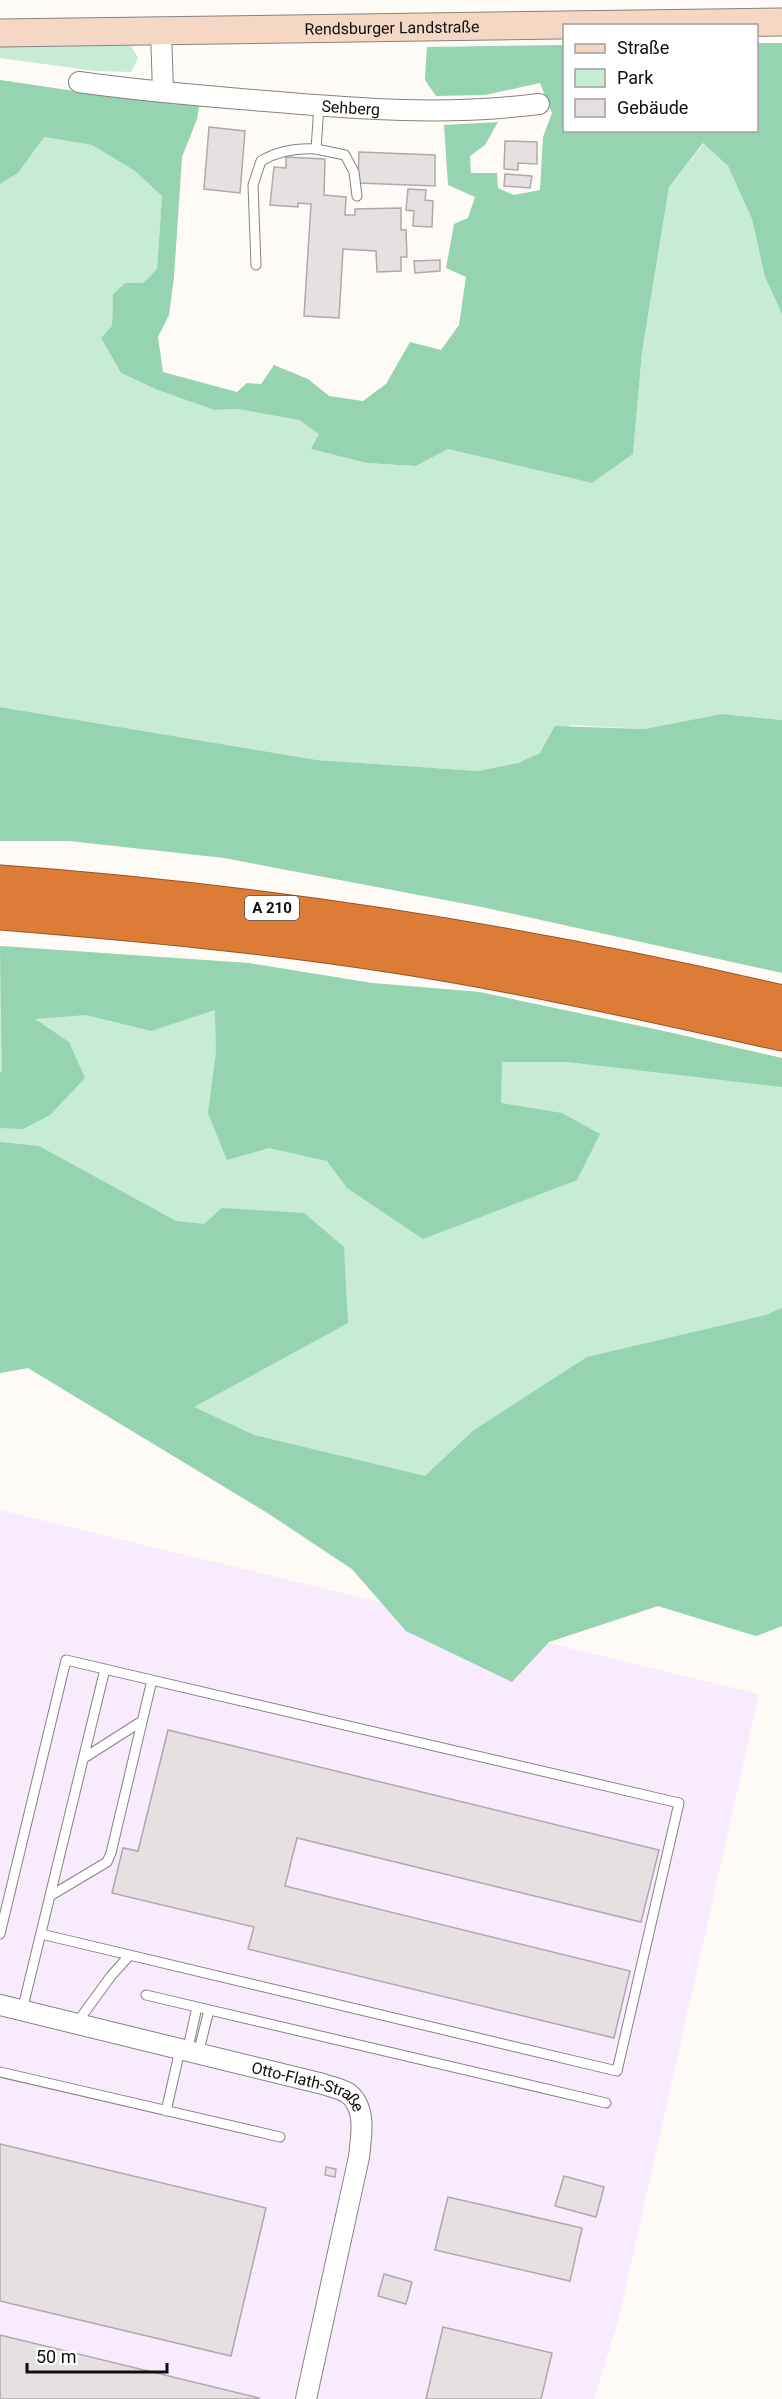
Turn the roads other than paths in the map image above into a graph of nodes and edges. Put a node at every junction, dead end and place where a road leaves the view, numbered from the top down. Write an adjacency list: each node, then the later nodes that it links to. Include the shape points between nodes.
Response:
1 (782, 22): 2 (street, Rendsburger Landstraße)
2 (644, 24)
3 (563, 25): 4 (street, Rendsburger Landstraße)
4 (161, 31): 5 (street, Rendsburger Landstraße); 7 (street)
5 (0, 33)
6 (79, 82): 7 (street, Sehberg)
7 (163, 92): 9 (street, Sehberg)
8 (539, 104): 9 (street, Sehberg, via 414,112)
9 (319, 106): 10 (lane)
10 (316, 148): 11 (lane, via 345,155 354,172); 12 (lane, via 274,154 261,161 253,185)
11 (357, 196)
12 (256, 265)
13 (10, 881): 15 (highway, A 210, via 166,895 376,923 578,957)
14 (0, 913): 16 (highway, A 210, via 153,925 400,957 550,984)
15 (782, 1002)
16 (782, 1034)
17 (105, 1669): 18 (lane); 20 (lane); 22 (lane, via 66,1660)
18 (152, 1680): 19 (lane); 24 (lane, via 679,1803 617,2071)
19 (142, 1721): 20 (lane); 21 (lane, via 107,1862)
20 (84, 1758): 21 (lane)
21 (50, 1896): 23 (lane)
22 (0, 1934)
23 (41, 1934): 24 (lane); 29 (lane)
24 (129, 1956): 30 (lane)
25 (146, 1995): 27 (lane)
26 (0, 2005): 29 (street, Otto-Flath-Straße)
27 (197, 2007): 28 (lane); 31 (lane)
28 (209, 2010): 31 (lane); 33 (lane)
29 (22, 2011): 30 (street, Otto-Flath-Straße)
30 (76, 2024): 31 (street, Otto-Flath-Straße)
31 (188, 2052): 34 (lane); 36 (street, Otto-Flath-Straße, via 323,2084 349,2093 359,2106 359,2157)
32 (0, 2072): 34 (lane)
33 (606, 2103)
34 (166, 2111): 35 (lane)
35 (280, 2137)
36 (306, 2399)

